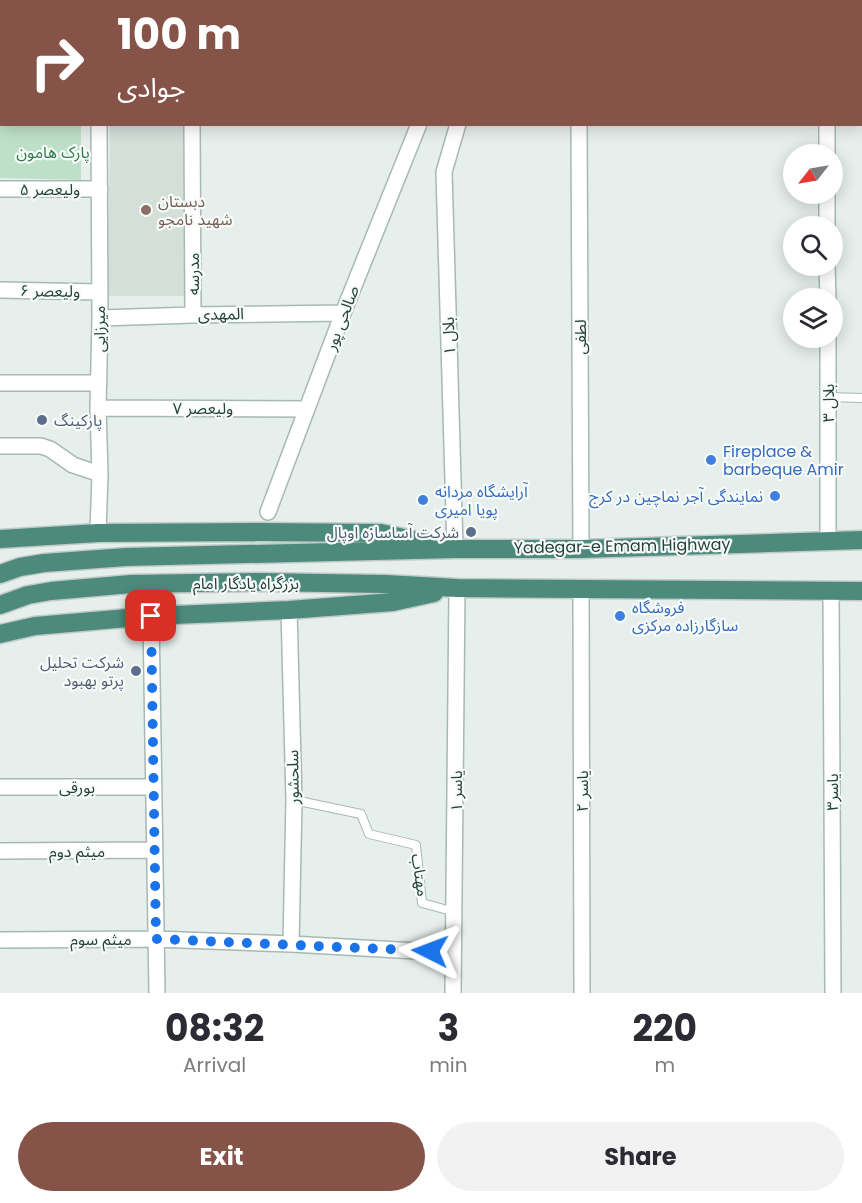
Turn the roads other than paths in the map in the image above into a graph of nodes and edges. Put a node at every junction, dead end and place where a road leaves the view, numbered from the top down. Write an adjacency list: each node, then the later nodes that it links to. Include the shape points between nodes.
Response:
1 (99, 126): 9 (street, میرزایی)
2 (192, 126): 13 (street, مدرسه)
3 (417, 126): 12 (street, صالحی پور)
4 (457, 126): 29 (street, بلال ۱, via 444,172)
5 (579, 126): 30 (street, لطفی)
6 (827, 126): 7 (street)
7 (827, 144)
8 (0, 189): 9 (street, ولیعصر ۵)
9 (99, 189): 11 (street, میرزایی)
10 (0, 290): 11 (street, ولیعصر ۶)
11 (99, 292): 14 (street, میرزایی)
12 (343, 313): 13 (street, المهدی); 21 (street, صالحی پور)
13 (193, 315): 14 (street, المهدی)
14 (100, 318): 16 (street, میرزایی)
15 (828, 348): 18 (street, بلال ۳)
16 (99, 383): 17 (street); 20 (street, میرزایی)
17 (0, 384)
18 (828, 397): 19 (lane); 27 (street, بلال ۳)
19 (862, 398)
20 (98, 408): 21 (street, ولیعصر ۷); 23 (street, میرزایی)
21 (307, 409): 24 (street, صالحی پور)
22 (0, 446): 23 (street, via 40,446 73,465)
23 (100, 474): 25 (street, میرزایی)
24 (268, 512)
25 (98, 533): 26 (highway); 29 (highway, via 381,533)
26 (0, 539)
27 (828, 540): 28 (highway, Yadegar-e Emam Highway); 30 (highway, Yadegar-e Emam Highway)
28 (862, 540)
29 (455, 549): 30 (highway, Yadegar-e Emam Highway); 31 (highway, Yadegar-e Emam Highway, via 126,557 44,563)
30 (581, 549)
31 (0, 574)
32 (457, 588): 33 (highway); 36 (highway, via 259,582 131,584 51,591); 37 (highway, via 393,602); 45 (street, یاسر ۱)
33 (581, 589): 34 (highway); 52 (street, یاسر ۲)
34 (831, 591): 35 (highway); 53 (street, یاسر۳)
35 (862, 591)
36 (0, 605)
37 (289, 610): 38 (highway); 42 (street, سلحشور)
38 (151, 616): 39 (highway, via 35,626); 40 (street)
39 (0, 634)
40 (154, 787): 41 (street, بورقی); 43 (street)
41 (0, 788)
42 (294, 800): 45 (lane, مهتاب, via 361,814 369,834 416,845 423,903); 48 (street, سلحشور)
43 (154, 850): 44 (street, میثم دوم); 46 (street)
44 (0, 851)
45 (455, 912): 49 (street, یاسر ۱)
46 (156, 939): 47 (street, میثم سوم); 48 (street, میثم سوم); 50 (street)
47 (0, 940)
48 (291, 944): 49 (street, میثم سوم)
49 (453, 952): 51 (street, یاسر ۱)
50 (157, 993)
51 (453, 993)
52 (582, 993)
53 (833, 993)

